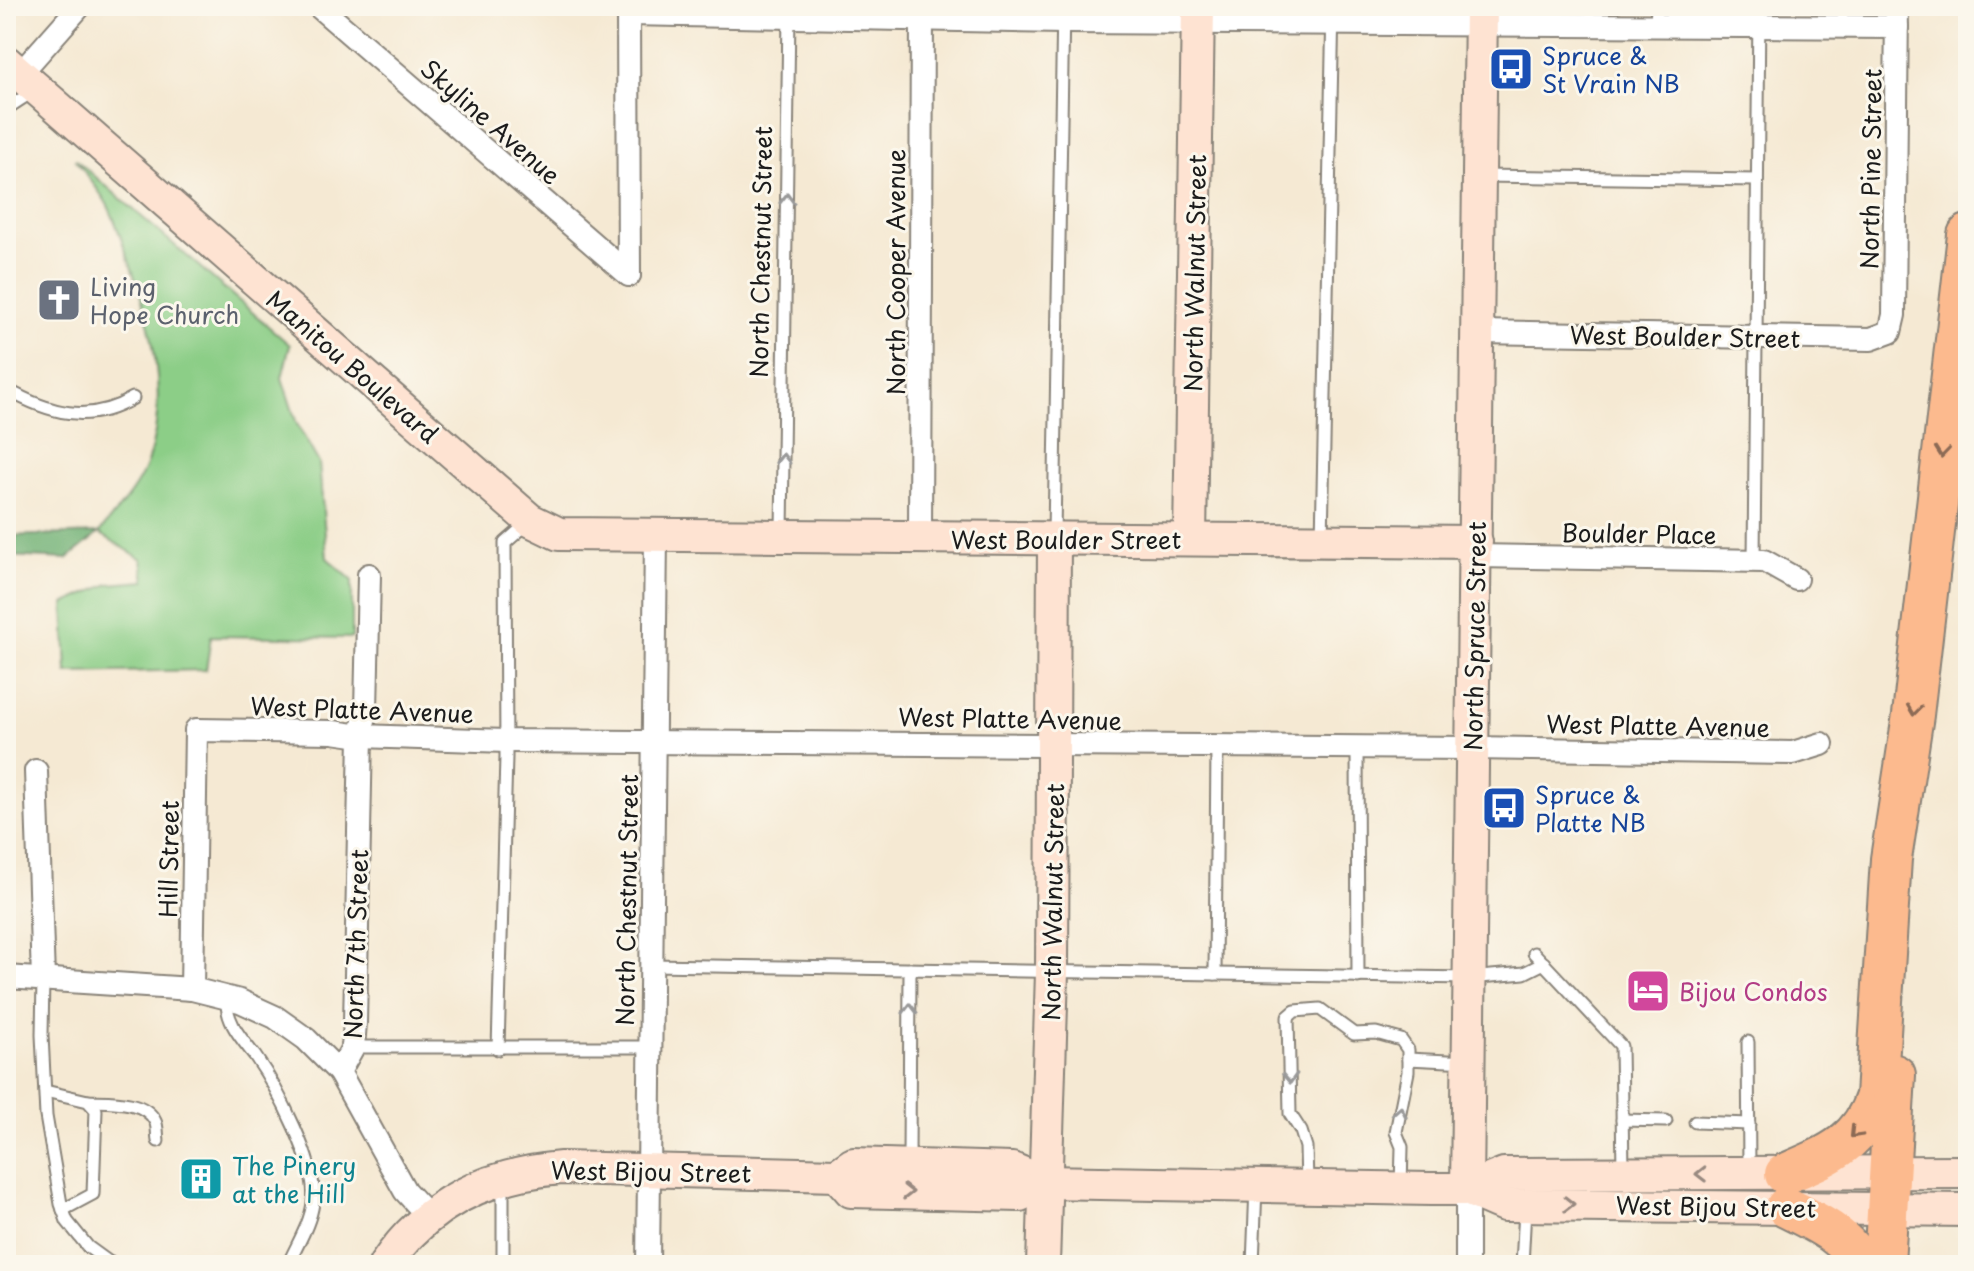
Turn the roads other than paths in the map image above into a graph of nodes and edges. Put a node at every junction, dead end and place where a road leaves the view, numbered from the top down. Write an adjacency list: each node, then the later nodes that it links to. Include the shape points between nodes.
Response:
1 (80, 6): 13 (street)
2 (318, 6): 3 (street, Skyline Avenue, via 629,275)
3 (628, 10): 4 (street)
4 (789, 11): 5 (street); 25 (lane, North Chestnut Street, one-way to 4)
5 (922, 13): 6 (street); 26 (street, North Cooper Avenue)
6 (1063, 14): 7 (street); 27 (lane)
7 (1198, 14): 8 (street); 28 (main road, North Walnut Street)
8 (1333, 15): 9 (street); 29 (lane)
9 (1481, 15): 10 (street); 15 (main road, North Spruce Street)
10 (1656, 16): 11 (street)
11 (1758, 16): 12 (street); 16 (lane)
12 (1897, 16): 19 (street, North Pine Street)
13 (20, 75): 14 (lane); 23 (main road, Manitou Boulevard)
14 (6, 109)
15 (1480, 176): 16 (lane); 18 (main road, North Spruce Street)
16 (1757, 180): 20 (lane)
17 (1968, 235): 43 (highway, one-way to 43)
18 (1479, 332): 20 (street, West Boulder Street); 30 (main road, North Spruce Street)
19 (1890, 332): 20 (street, West Boulder Street, via 1875,339)
20 (1755, 337): 31 (lane)
21 (6, 389): 22 (lane, via 58,413 117,408)
22 (133, 398)
23 (530, 520): 24 (main road, Manitou Boulevard, via 559,534); 36 (lane, via 505,543)
24 (656, 536): 25 (main road, West Boulder Street); 37 (street, North Chestnut Street)
25 (781, 537): 26 (main road, West Boulder Street)
26 (920, 538): 27 (main road, West Boulder Street)
27 (1054, 539): 28 (main road, West Boulder Street); 38 (main road, North Walnut Street)
28 (1190, 539): 29 (main road, West Boulder Street)
29 (1322, 540): 30 (main road, West Boulder Street)
30 (1476, 549): 31 (street, Boulder Place); 42 (main road, North Spruce Street)
31 (1754, 561): 33 (street, Boulder Place)
32 (369, 575): 35 (street, North 7th Street)
33 (1796, 579)
34 (196, 730): 35 (street, West Platte Avenue); 55 (street, Hill Street)
35 (361, 736): 36 (street, West Platte Avenue); 58 (street, North 7th Street)
36 (506, 741): 37 (street, West Platte Avenue); 60 (lane)
37 (655, 741): 38 (street, West Platte Avenue); 47 (street, North Chestnut Street)
38 (1054, 744): 40 (street, West Platte Avenue); 49 (main road, North Walnut Street)
39 (1822, 744): 42 (street, West Platte Avenue, via 1793,753)
40 (1217, 747): 41 (street, West Platte Avenue); 50 (lane)
41 (1357, 748): 42 (street, West Platte Avenue); 52 (lane)
42 (1472, 748): 53 (main road, North Spruce Street)
43 (1908, 755): 78 (highway, one-way to 78, via 1891,859 1876,1096 1870,1115 1854,1135); 83 (highway)
44 (36, 771): 54 (street)
45 (1534, 953): 46 (lane)
46 (1544, 963): 53 (lane, via 1524,973); 66 (lane, via 1621,1046)
47 (651, 965): 48 (lane); 59 (street, North Chestnut Street)
48 (910, 969): 49 (lane); 71 (lane, one-way to 48)
49 (1052, 972): 50 (lane); 77 (main road, North Walnut Street)
50 (1215, 974): 52 (lane)
51 (6, 977): 54 (street)
52 (1358, 977): 53 (lane)
53 (1470, 978): 62 (main road, North Spruce Street)
54 (43, 979): 55 (street); 64 (lane)
55 (192, 989): 56 (street)
56 (227, 998): 63 (street, via 275,1017); 90 (lane, via 226,1011 280,1099 312,1179 310,1218)
57 (1748, 1042): 69 (lane)
58 (353, 1047): 60 (lane); 63 (street, North 7th Street)
59 (650, 1047): 60 (lane); 72 (street, North Chestnut Street)
60 (498, 1049)
61 (1408, 1059): 62 (lane); 80 (lane, one-way to 80, via 1401,1040 1354,1034 1320,1009 1295,1011 1288,1017 1290,1114 1306,1147); 81 (lane, one-way to 61, via 1402,1147 1396,1132)
62 (1469, 1062): 82 (main road, North Spruce Street)
63 (339, 1072): 87 (street, North 7th Street, via 405,1191)
64 (45, 1091): 65 (lane); 85 (lane)
65 (88, 1101): 70 (lane, via 142,1109 155,1121); 85 (lane, via 96,1110 93,1194)
66 (1622, 1120): 67 (lane); 75 (lane)
67 (1666, 1121)
68 (1695, 1122): 69 (lane)
69 (1749, 1124): 78 (lane)
70 (158, 1141)
71 (909, 1166): 74 (main road, West Bijou Street, via 853,1164); 77 (main road, West Bijou Street, via 1012,1169)
72 (650, 1169): 74 (main road, West Bijou Street); 76 (main road, West Bijou Street, via 561,1168); 93 (street, North Chestnut Street)
73 (1968, 1172): 83 (main road, West Bijou Street)
74 (837, 1175): 77 (main road, West Bijou Street, one-way to 77, via 851,1191 1020,1195)
75 (1623, 1175): 78 (main road, West Bijou Street, one-way to 75); 82 (main road, West Bijou Street, via 1504,1174)
76 (503, 1177): 87 (main road, West Bijou Street, via 463,1192); 92 (lane)
77 (1044, 1182): 79 (main road, West Bijou Street); 94 (main road, North Walnut Street)
78 (1773, 1184): 83 (main road, West Bijou Street); 84 (main road, West Bijou Street, one-way to 78); 98 (highway, via 1837,1235)
79 (1256, 1186): 80 (main road, West Bijou Street); 95 (lane)
80 (1307, 1187): 81 (main road, West Bijou Street)
81 (1401, 1188): 82 (main road, West Bijou Street)
82 (1467, 1189): 84 (main road, West Bijou Street, via 1504,1205); 96 (street, North Spruce Street)
83 (1906, 1190): 86 (main road, West Bijou Street); 99 (highway)
84 (1526, 1204): 97 (lane)
85 (63, 1210): 88 (lane, via 88,1247)
86 (1968, 1210)
87 (430, 1218): 91 (main road)
88 (109, 1264): 89 (lane)
89 (130, 1265)
90 (288, 1265)
91 (385, 1265)
92 (503, 1265)
93 (648, 1265)
94 (1043, 1265)
95 (1253, 1265)
96 (1467, 1265)
97 (1522, 1265)
98 (1861, 1265)
99 (1884, 1265)

